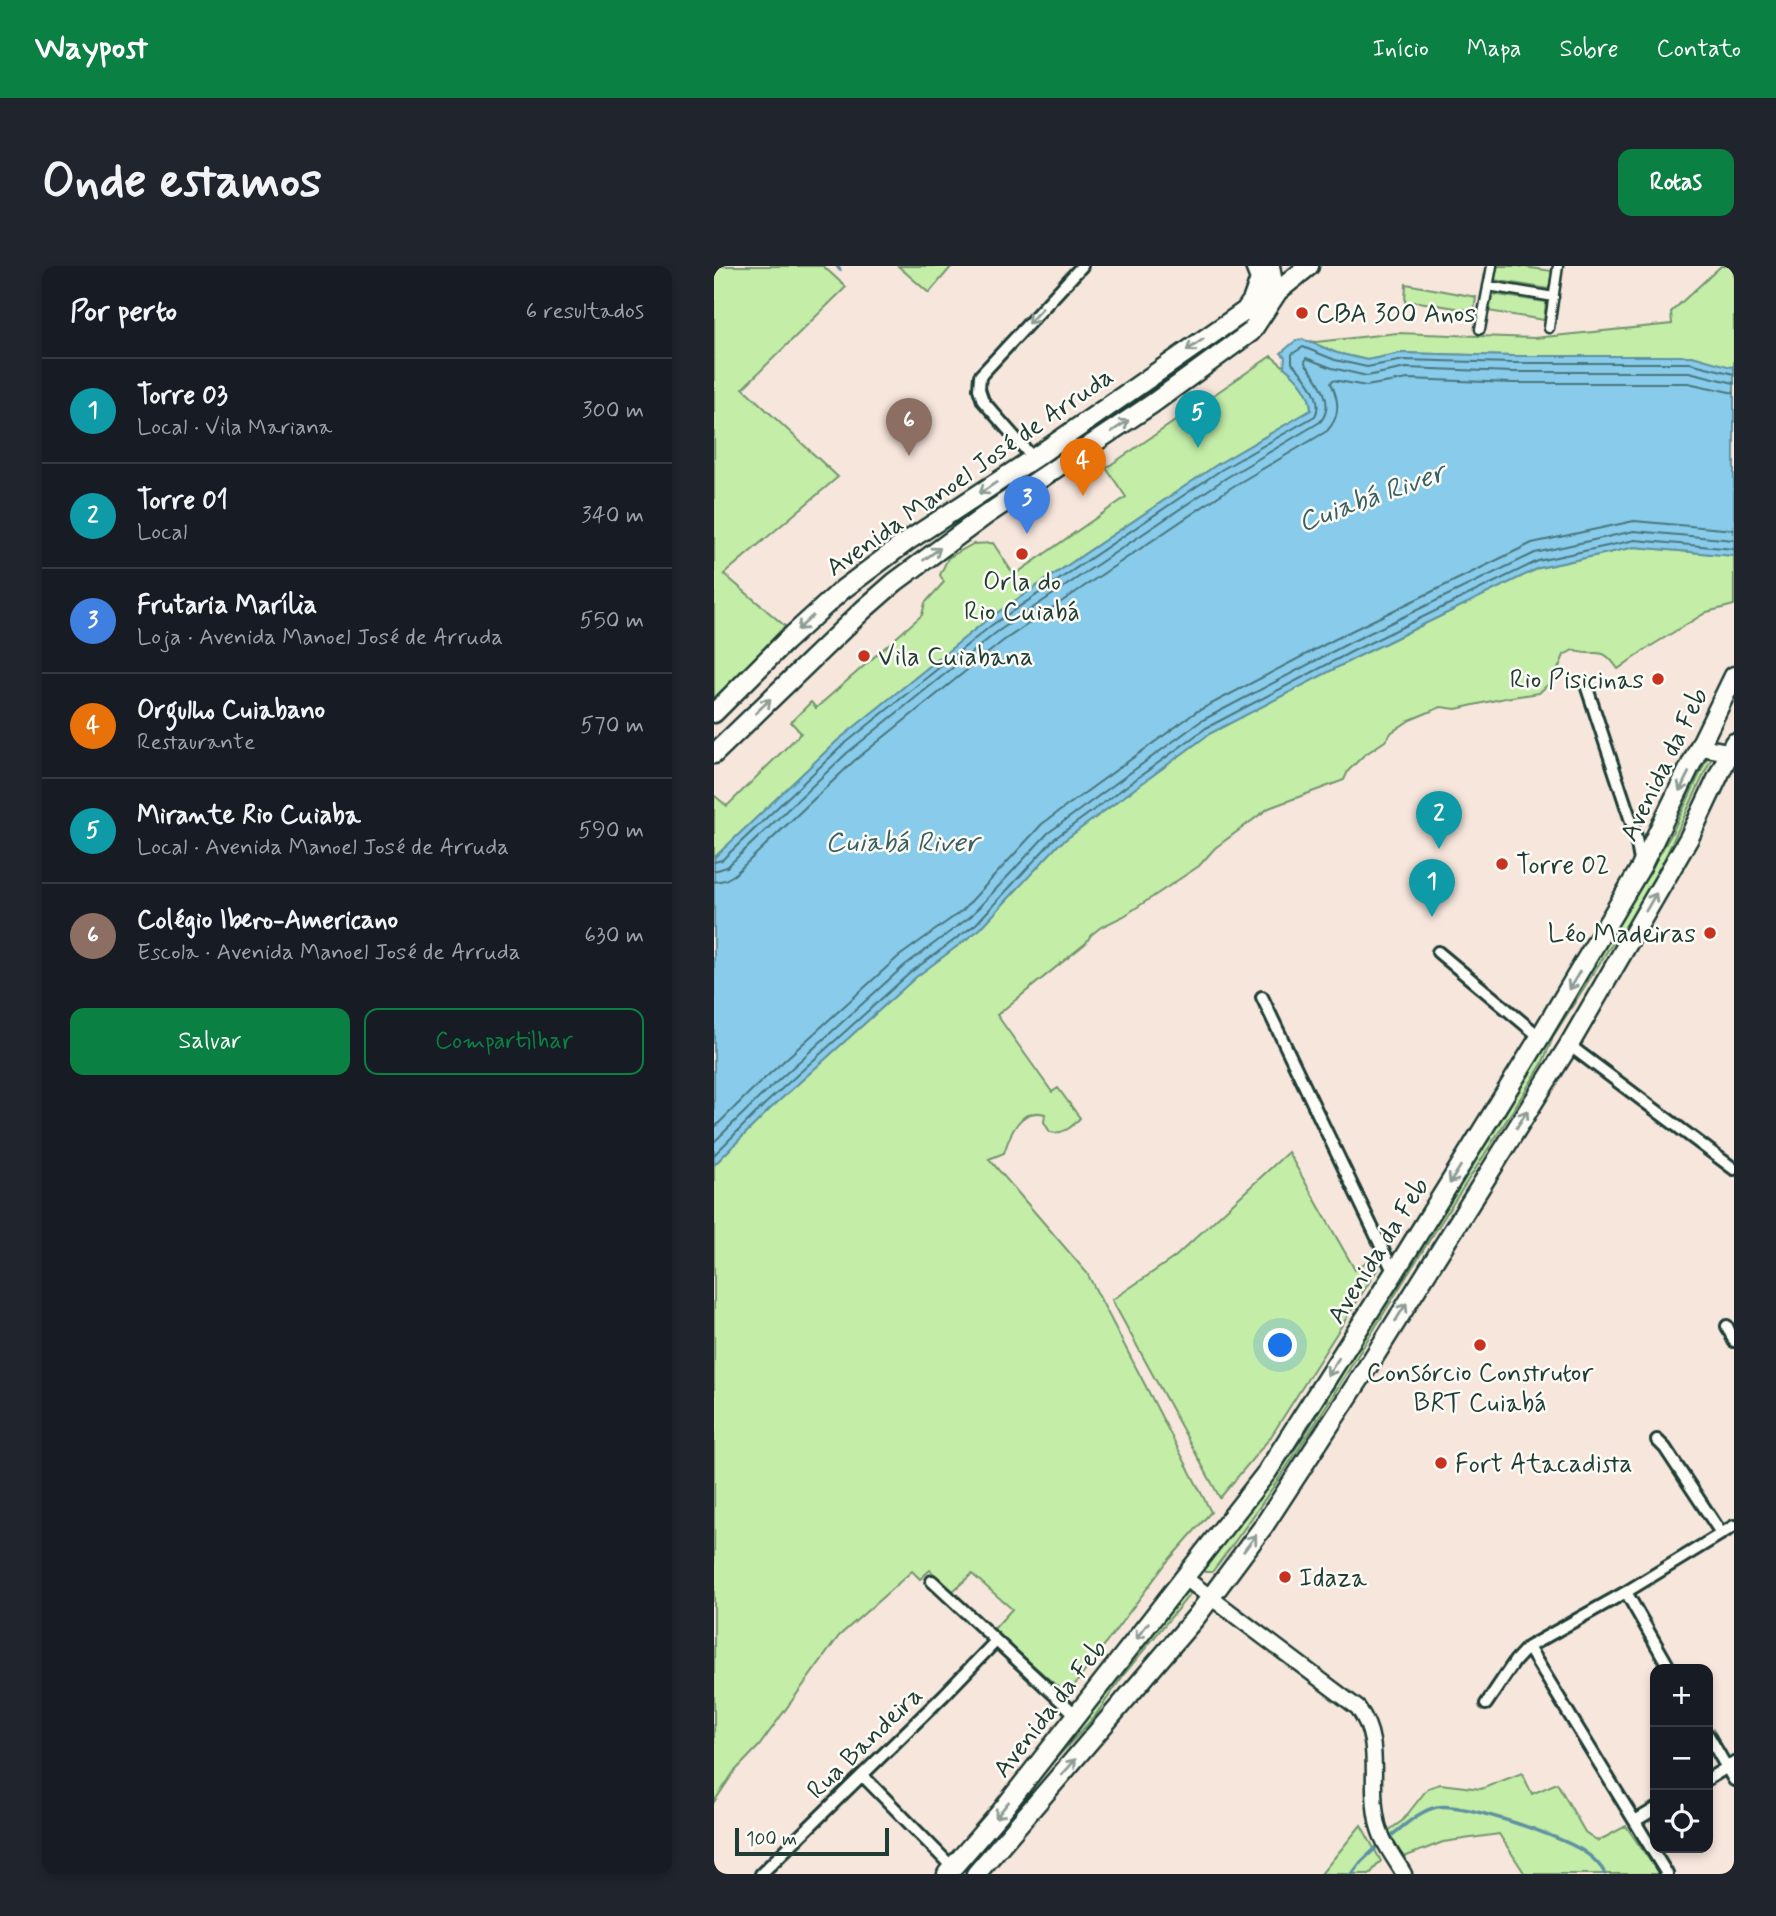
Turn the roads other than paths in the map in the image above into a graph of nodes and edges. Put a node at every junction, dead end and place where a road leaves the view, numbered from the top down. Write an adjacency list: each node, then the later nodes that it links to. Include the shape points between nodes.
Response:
1 (1082, 266): 14 (street, one-way to 14, via 980,376 983,401)
2 (1270, 266): 8 (main road)
3 (1309, 266): 8 (main road, Avenida Manoel José de Arruda)
4 (1492, 266): 7 (street)
5 (1558, 266): 9 (street)
6 (1257, 274): 8 (main road, via 1265,293); 10 (main road, Avenida Manoel José de Arruda, via 1249,305)
7 (1488, 286): 9 (street); 13 (street)
8 (1275, 295): 11 (main road, Avenida Manoel José de Arruda)
9 (1554, 297): 12 (street)
10 (1236, 317): 11 (main road, via 1253,314); 14 (main road, Avenida Manoel José de Arruda, one-way to 14)
11 (1257, 325): 19 (main road, Avenida Manoel José de Arruda, one-way to 11, via 895,582 1152,404)
12 (1549, 328)
13 (1480, 329)
14 (1033, 458): 17 (main road, Avenida Manoel José de Arruda, one-way to 17, via 842,590)
15 (1734, 676): 20 (main road, Avenida da Feb)
16 (1587, 688): 23 (street)
17 (714, 713)
18 (714, 719): 19 (main road)
19 (733, 735): 22 (main road, Avenida Manoel José de Arruda)
20 (1701, 747): 21 (main road); 24 (main road, Avenida da Feb, one-way to 24)
21 (1733, 749): 29 (main road, Avenida da Feb, one-way to 21, via 1689,838)
22 (714, 754)
23 (1634, 833): 24 (street); 25 (street)
24 (1658, 835): 25 (main road, Avenida da Feb)
25 (1641, 867): 28 (main road, Avenida da Feb, one-way to 28)
26 (1438, 952): 28 (street)
27 (1262, 998): 31 (street)
28 (1541, 1037): 31 (main road, Avenida da Feb, one-way to 31)
29 (1569, 1045): 30 (street); 40 (main road, Avenida da Feb, one-way to 29, via 1263,1527)
30 (1734, 1169)
31 (1394, 1273): 37 (main road, Avenida da Feb, one-way to 37, via 1289,1436 1185,1560)
32 (1727, 1326): 33 (street)
33 (1734, 1341)
34 (1657, 1440): 36 (street)
35 (1734, 1525): 36 (street)
36 (1721, 1533): 39 (street)
37 (1185, 1578): 40 (street); 45 (main road, Avenida da Feb, one-way to 45)
38 (932, 1581): 41 (street)
39 (1626, 1592): 42 (street); 43 (street)
40 (1210, 1598): 55 (main road, Avenida da Feb, one-way to 40); 56 (street, via 1358,1708 1369,1723 1380,1831)
41 (996, 1641): 45 (street); 48 (street, Rua Bandeira)
42 (1528, 1647): 44 (street); 52 (street)
43 (1667, 1664)
44 (1486, 1704)
45 (1076, 1715): 53 (main road, Avenida da Feb, one-way to 53)
46 (1713, 1742): 47 (street)
47 (1730, 1766): 49 (street); 50 (street)
48 (862, 1775): 53 (street); 54 (street, Rua Bandeira)
49 (1713, 1776)
50 (1734, 1780)
51 (1650, 1812): 52 (street)
52 (1635, 1821): 57 (street)
53 (949, 1871)
54 (761, 1874)
55 (976, 1874)
56 (1404, 1874)
57 (1667, 1874)

